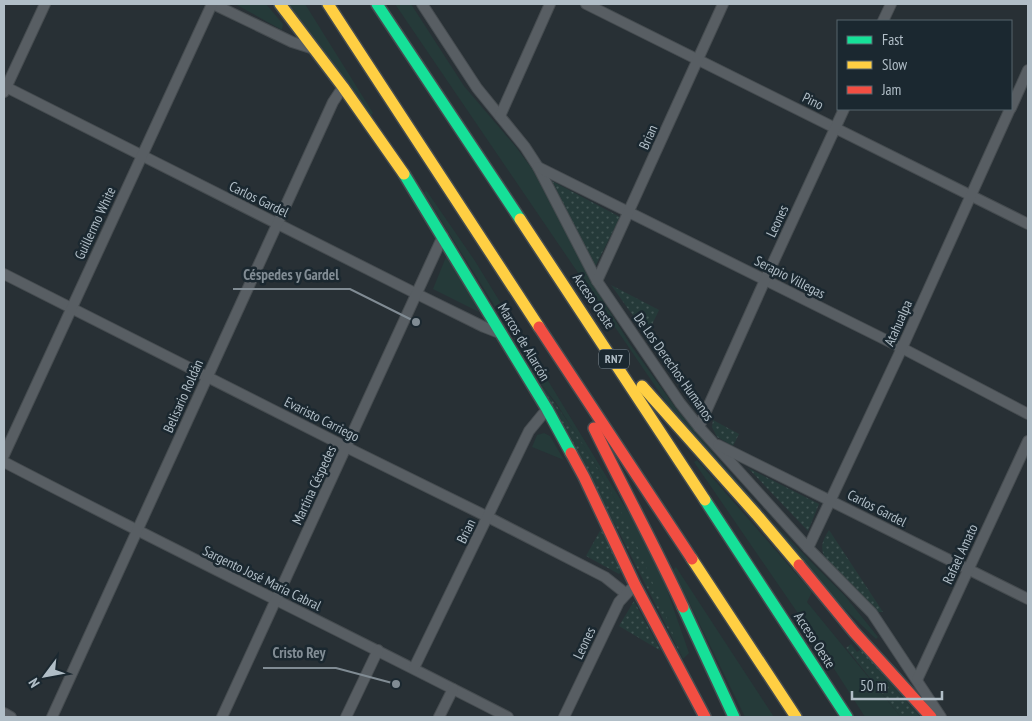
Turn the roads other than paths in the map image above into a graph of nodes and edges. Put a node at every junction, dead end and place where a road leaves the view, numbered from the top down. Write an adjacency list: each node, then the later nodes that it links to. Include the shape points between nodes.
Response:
1 (45, 4): 16 (street)
2 (213, 4): 12 (street, via 292,42); 22 (street, Guillermo White)
3 (280, 4): 12 (main road, Marcos de Alarcón)
4 (328, 4): 37 (main road)
5 (377, 4): 35 (main road, Acceso Oeste / RN7)
6 (422, 4): 20 (street, De Los Derechos Humanos, via 459,63)
7 (550, 4): 20 (street)
8 (586, 4): 13 (street, Pino)
9 (723, 4): 13 (street, Brian)
10 (891, 4): 11 (street)
11 (883, 20)
12 (314, 49): 15 (main road, Marcos de Alarcón)
13 (697, 59): 21 (street, Pino); 25 (street, Brian)
14 (1028, 70): 17 (street, Atahualpa)
15 (343, 87): 26 (street, Belisario Roldán); 28 (main road, Marcos de Alarcón)
16 (4, 89): 22 (street, Carlos Gardel)
17 (1012, 106)
18 (844, 110): 21 (street, Leones)
19 (1010, 110): 24 (street, Atahualpa)
20 (500, 116): 23 (street, De Los Derechos Humanos)
21 (835, 127): 24 (street, Pino); 30 (street, Leones)
22 (142, 156): 26 (street, Carlos Gardel); 33 (street, Guillermo White)
23 (538, 167): 25 (street, Serapio Villegas); 31 (street, De Los Derechos Humanos)
24 (971, 195): 27 (street, Pino); 36 (street, Atahualpa)
25 (629, 212): 30 (street, Serapio Villegas); 31 (street, Brian)
26 (278, 223): 32 (street, Carlos Gardel); 38 (street, Belisario Roldán)
27 (1028, 224)
28 (444, 236): 32 (street, Martina Céspedes); 34 (main road, Marcos de Alarcón)
29 (4, 274): 33 (street, Evaristo Carriego)
30 (765, 280): 36 (street, Serapio Villegas); 41 (street, Leones)
31 (597, 281): 41 (street, De Los Derechos Humanos)
32 (417, 294): 34 (street, Carlos Gardel); 44 (street, Martina Céspedes)
33 (70, 308): 38 (street, Evaristo Carriego); 45 (street, Guillermo White)
34 (502, 334): 39 (main road, Marcos de Alarcón)
35 (602, 341): 71 (main road, Acceso Oeste / RN7); 72 (main road)
36 (902, 348): 40 (street, Serapio Villegas); 47 (street, Atahualpa)
37 (566, 369): 69 (main road, via 672,581); 70 (main road)
38 (207, 376): 44 (street, Evaristo Carriego); 49 (street, Belisario Roldán)
39 (546, 408): 48 (street, Brian, via 529,431); 52 (main road, Marcos de Alarcón, via 584,477)
40 (1028, 414)
41 (699, 428): 43 (street, De Los Derechos Humanos)
42 (1028, 441): 51 (street, Rafael Amato)
43 (712, 442): 47 (street, Carlos Gardel); 50 (street, De Los Derechos Humanos)
44 (346, 447): 48 (street, Evaristo Carriego); 55 (street, Martina Céspedes)
45 (4, 455)
46 (4, 462): 49 (street, Sargento José María Cabral)
47 (830, 500): 50 (street, Atahualpa); 51 (street, Carlos Gardel)
48 (488, 517): 53 (street, Evaristo Carriego, via 605,577); 57 (street, Brian)
49 (137, 531): 55 (street, Sargento José María Cabral); 62 (street, Belisario Roldán)
50 (808, 548): 58 (street, De Los Derechos Humanos, via 872,613)
51 (968, 569): 54 (street, Carlos Gardel); 58 (street, Rafael Amato)
52 (635, 585): 53 (street, Leones); 68 (main road, Marcos de Alarcón)
53 (625, 593): 67 (street, Leones)
54 (1028, 600)
55 (276, 601): 56 (street, Sargento José María Cabral); 63 (street, Martina Céspedes)
56 (378, 650): 57 (street, Sargento José María Cabral); 64 (street)
57 (414, 668): 59 (street, Sargento José María Cabral)
58 (917, 680): 73 (street, De Los Derechos Humanos)
59 (453, 689): 65 (street); 66 (street, Sargento José María Cabral)
60 (4, 713): 61 (street)
61 (11, 717)
62 (52, 717)
63 (222, 717)
64 (346, 717)
65 (439, 717)
66 (508, 717)
67 (564, 717)
68 (705, 717)
69 (734, 717)
70 (796, 717)
71 (847, 717)
72 (931, 717)
73 (942, 717)

